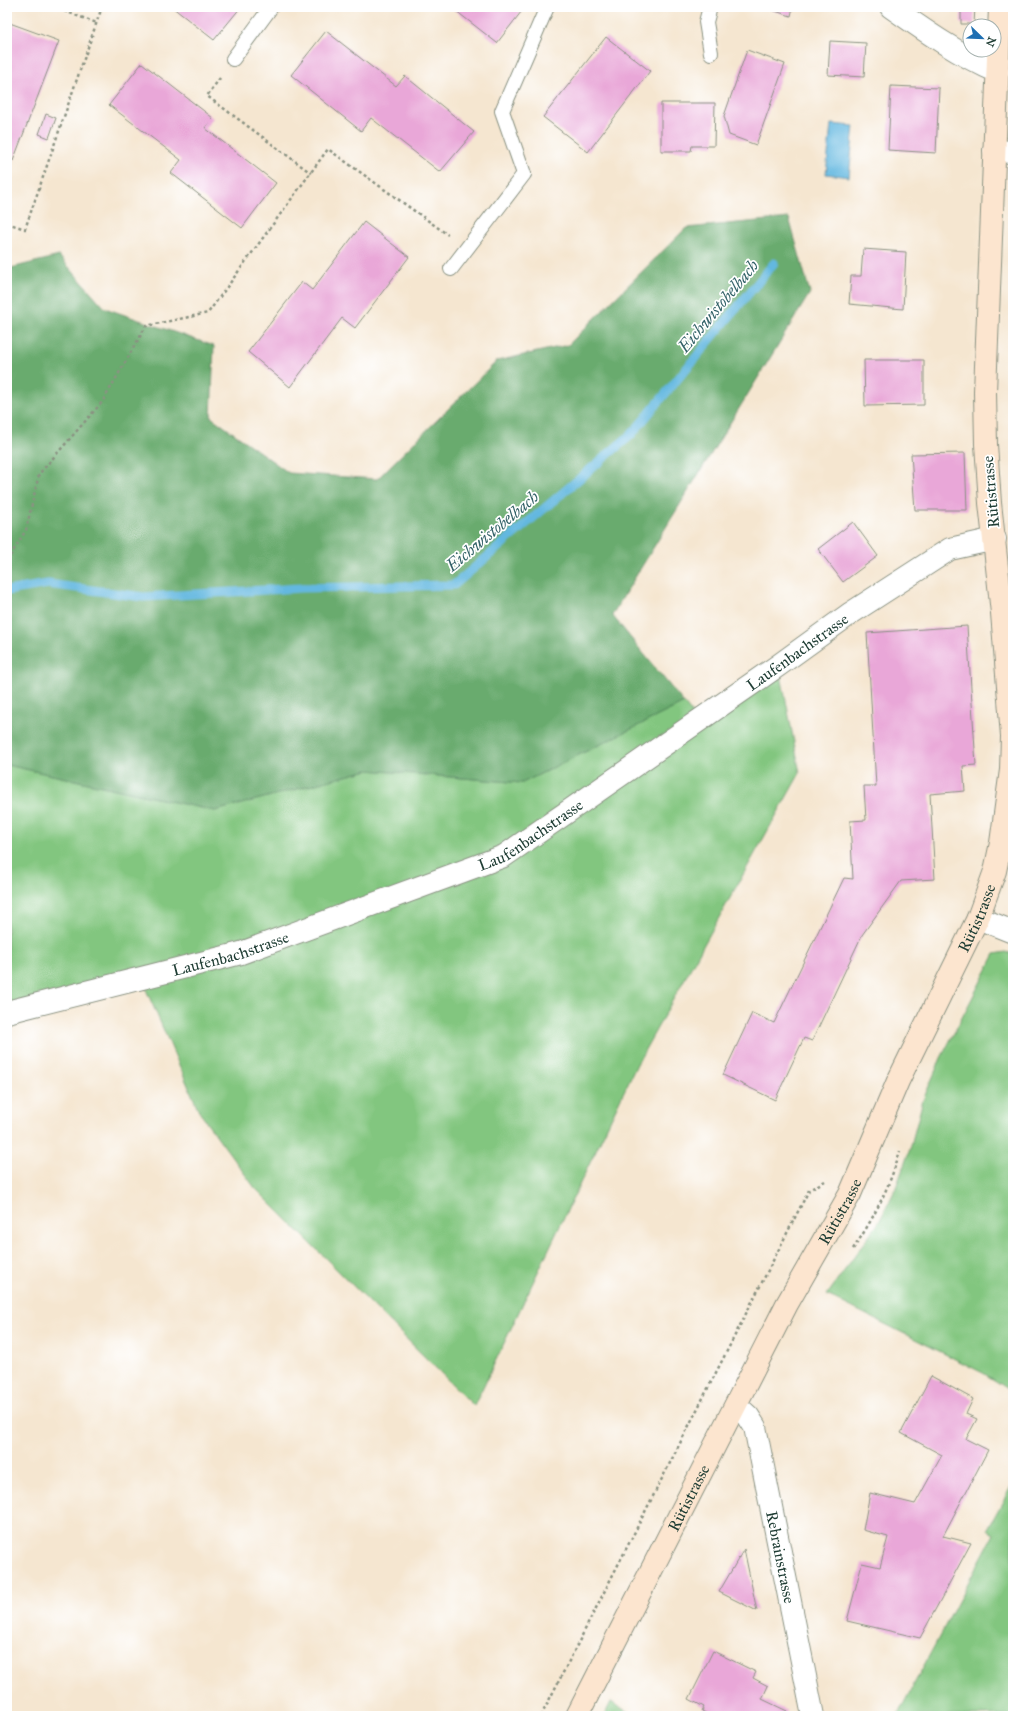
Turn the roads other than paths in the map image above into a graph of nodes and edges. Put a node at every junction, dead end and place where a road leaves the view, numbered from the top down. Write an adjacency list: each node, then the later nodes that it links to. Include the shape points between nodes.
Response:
1 (271, 7): 7 (lane)
2 (547, 7): 10 (lane, via 502,111 524,174)
3 (710, 7): 6 (lane, via 706,22)
4 (891, 7): 8 (street, via 946,45)
5 (1000, 7): 8 (main road, Rütistrasse)
6 (711, 54)
7 (233, 59)
8 (998, 72): 9 (main road, Rütistrasse)
9 (1004, 152): 11 (main road, Rütistrasse, via 985,392 990,503)
10 (451, 269)
11 (995, 539): 12 (main road, Rütistrasse); 15 (street, Laufenbachstrasse, via 950,549 864,605 504,856 241,953)
12 (1007, 613): 13 (main road, Rütistrasse, via 1011,770 1001,843 991,883)
13 (978, 918): 14 (street); 16 (main road, Rütistrasse, via 898,1081 855,1185 787,1304)
14 (1013, 932)
15 (7, 1012)
16 (736, 1405): 17 (main road, Rütistrasse); 18 (street, Rebrainstrasse, via 756,1427)
17 (577, 1716)
18 (813, 1716)

